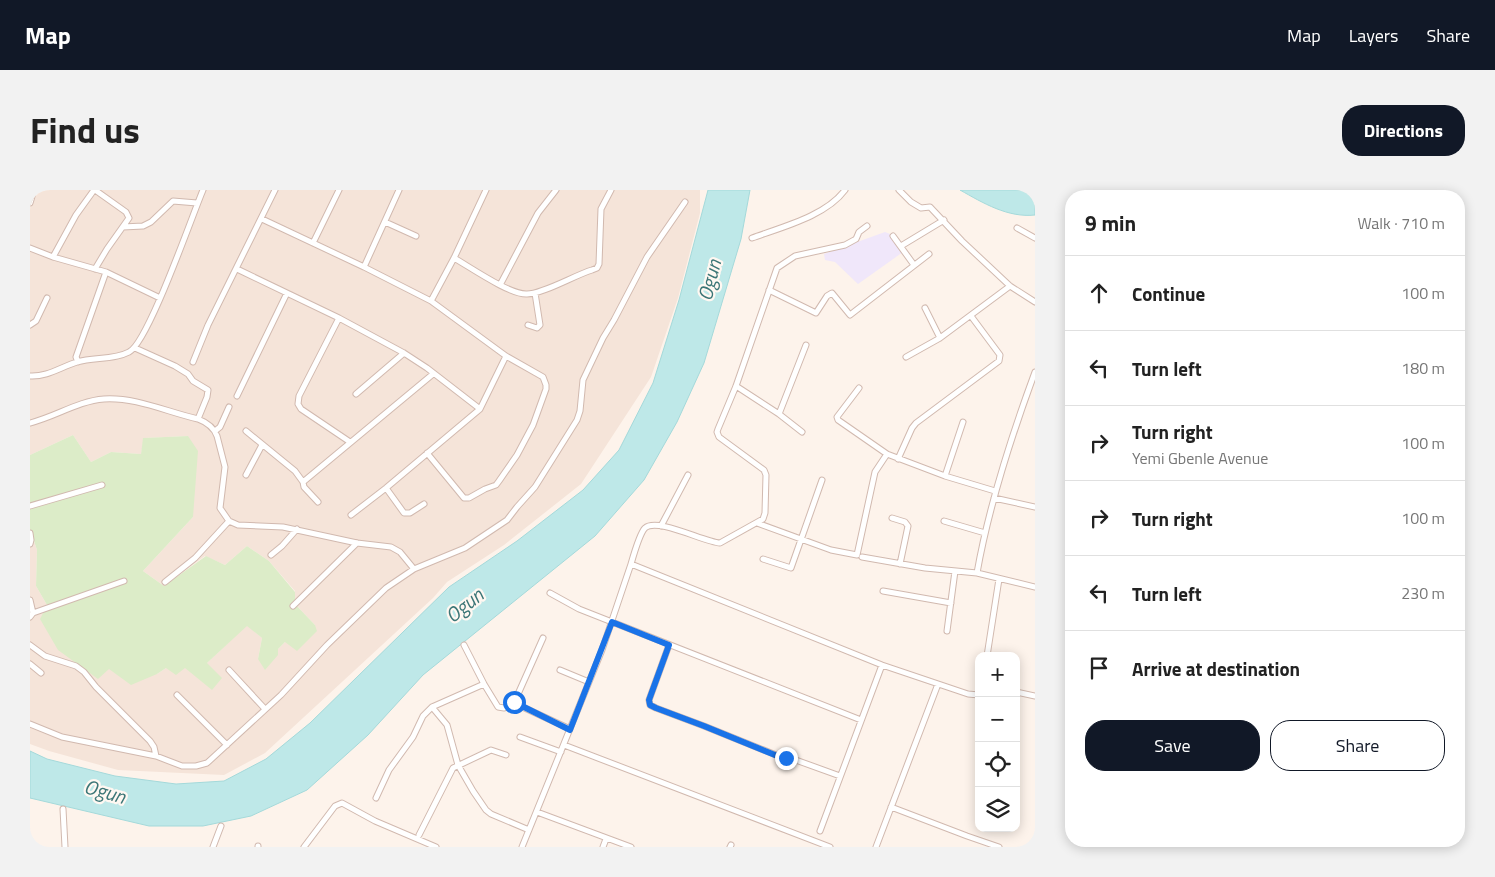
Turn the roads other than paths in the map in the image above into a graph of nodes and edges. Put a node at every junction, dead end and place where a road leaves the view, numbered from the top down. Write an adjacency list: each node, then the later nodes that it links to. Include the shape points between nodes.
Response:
1 (34, 190): 13 (street)
2 (94, 190): 19 (street, via 129,216); 29 (street, via 76,214)
3 (203, 190): 14 (street)
4 (276, 190): 15 (street)
5 (339, 190): 25 (street)
6 (399, 190): 17 (street)
7 (486, 190): 30 (street)
8 (556, 190): 36 (street, via 538,213)
9 (611, 190): 40 (street, via 602,209 598,266)
10 (845, 190): 23 (street, via 821,210)
11 (899, 190): 16 (street, via 910,202 921,208 930,207)
12 (685, 202): 109 (street, via 648,257 603,338 583,380 576,420 535,487 507,520 477,542)
13 (30, 203)
14 (197, 203): 19 (street, via 173,201 151,222 143,226); 42 (street)
15 (262, 219): 25 (street); 34 (street)
16 (944, 220): 26 (street); 37 (street)
17 (385, 222): 21 (street); 32 (street)
18 (867, 226): 38 (street, via 856,239 845,245 786,261 777,268)
19 (123, 227): 33 (street)
20 (1017, 228): 24 (street)
21 (416, 236)
22 (893, 236): 26 (street)
23 (752, 238)
24 (1035, 238)
25 (313, 243): 32 (street)
26 (901, 246): 31 (street)
27 (30, 248): 29 (street)
28 (929, 254): 31 (street)
29 (53, 257): 33 (street)
30 (454, 258): 36 (street); 43 (street)
31 (914, 265): 38 (street, via 850,315 832,293 816,313)
32 (364, 267): 43 (street)
33 (95, 269): 35 (street)
34 (237, 269): 39 (street); 57 (street)
35 (106, 272): 42 (street); 56 (street, via 76,357)
36 (500, 285): 40 (street, via 519,293)
37 (1010, 286): 44 (street); 46 (street)
38 (769, 290): 61 (street)
39 (287, 293): 47 (street); 64 (street)
40 (535, 293): 49 (street, via 540,325 537,328)
41 (47, 298): 48 (street, via 36,321)
42 (160, 298): 52 (street)
43 (431, 302): 54 (street)
44 (1035, 302)
45 (925, 308): 50 (street)
46 (971, 316): 50 (street); 78 (street, via 1000,355 999,362 916,423)
47 (339, 318): 53 (street); 74 (street, via 299,396 298,404)
48 (30, 325)
49 (528, 325)
50 (940, 338): 55 (street)
51 (806, 345): 67 (street)
52 (135, 348): 56 (street, via 121,355); 68 (street, via 175,366 208,390)
53 (404, 353): 59 (street); 63 (street)
54 (506, 356): 66 (street); 76 (street, via 543,377 546,385 533,425 496,485 464,498)
55 (906, 357)
56 (78, 362): 60 (street)
57 (193, 362)
58 (1035, 372): 86 (street)
59 (433, 374): 66 (street); 74 (street)
60 (30, 376)
61 (736, 386): 67 (street); 96 (street, via 717,432 765,472 765,513)
62 (859, 388): 77 (street, via 838,420)
63 (356, 394)
64 (237, 396)
65 (229, 407): 71 (street)
66 (480, 408): 76 (street)
67 (779, 414): 73 (street)
68 (198, 419): 70 (street, via 141,402 104,399); 71 (street)
69 (963, 422): 81 (street)
70 (30, 423)
71 (215, 431): 94 (street, via 225,466 220,508)
72 (246, 431): 75 (street)
73 (802, 432)
74 (350, 442): 83 (street)
75 (262, 445): 79 (street); 83 (street, via 295,471)
76 (427, 453): 85 (street)
77 (887, 454): 78 (street); 101 (street, via 876,472 857,555)
78 (898, 459): 81 (street)
79 (246, 475)
80 (688, 475): 97 (street)
81 (945, 476): 86 (street)
82 (822, 480): 101 (street)
83 (303, 482): 88 (street)
84 (102, 485): 90 (street)
85 (386, 488): 89 (street, via 404,514); 92 (street)
86 (995, 491): 87 (street)
87 (994, 498): 91 (street); 100 (street)
88 (318, 502)
89 (424, 504)
90 (30, 506)
91 (1035, 507)
92 (351, 515)
93 (892, 518): 108 (street, via 908,526)
94 (229, 521): 98 (street, via 238,525); 114 (street, via 195,558)
95 (944, 521): 100 (street)
96 (757, 523): 97 (street, via 720,543); 101 (street)
97 (661, 526): 107 (street, via 645,528)
98 (297, 529): 102 (street); 104 (street)
99 (30, 533): 103 (street)
100 (985, 533): 111 (street)
101 (801, 539): 106 (street, via 790,568)
102 (358, 543): 109 (street, via 396,548); 120 (street)
103 (30, 544)
104 (271, 555)
105 (862, 557): 108 (street)
106 (763, 558)
107 (631, 564): 122 (street); 130 (street)
108 (900, 564): 110 (street)
109 (414, 569): 143 (street, via 386,588)
110 (955, 571): 111 (street); 119 (street)
111 (977, 573): 112 (street)
112 (999, 579): 115 (street); 128 (street)
113 (124, 581): 121 (street)
114 (165, 582)
115 (1035, 587)
116 (883, 591): 119 (street)
117 (550, 593): 122 (street, via 570,606)
118 (30, 600): 121 (street)
119 (951, 604): 123 (street)
120 (293, 606)
121 (32, 615)
122 (612, 622): 127 (street); 134 (street)
123 (947, 631)
124 (543, 638): 141 (street)
125 (30, 645): 152 (street, via 45,656 76,666 84,672 150,741)
126 (464, 645): 135 (street)
127 (669, 645): 144 (street); 154 (street, via 650,705 780,757)
128 (988, 652)
129 (30, 664): 133 (street)
130 (882, 665): 136 (street); 144 (street)
131 (229, 670): 143 (street)
132 (560, 670): 134 (street)
133 (41, 673)
134 (589, 682): 146 (street)
135 (484, 684): 141 (street, via 500,708); 142 (street)
136 (938, 684): 139 (street); 156 (street)
137 (1020, 693): 140 (street)
138 (177, 695): 148 (street)
139 (975, 695)
140 (1035, 696)
141 (514, 702): 146 (street)
142 (432, 707): 153 (street, via 447,725); 155 (street, via 421,718 414,737 389,770)
143 (266, 709): 148 (street)
144 (861, 720): 154 (street)
145 (30, 724): 152 (street, via 62,737)
146 (570, 730): 149 (street)
147 (520, 737): 150 (street)
148 (227, 745): 152 (street, via 207,764 196,766 182,766)
149 (564, 745): 150 (street); 171 (street)
150 (561, 752): 158 (street)
151 (506, 755): 153 (street, via 491,750)
152 (156, 756)
153 (458, 765): 160 (street, via 486,810); 162 (street, via 448,775)
154 (840, 776): 161 (street)
155 (376, 798)
156 (891, 806): 172 (street); 173 (street)
157 (63, 809): 164 (street)
158 (537, 812): 160 (street); 163 (street)
159 (221, 826): 165 (street)
160 (529, 830): 168 (street)
161 (820, 831)
162 (419, 835)
163 (606, 839): 169 (street); 170 (street)
164 (66, 847)
165 (213, 847)
166 (304, 847): 167 (street, via 335,806 342,803 383,825)
167 (436, 847)
168 (522, 847)
169 (603, 847)
170 (631, 847)
171 (830, 847)
172 (876, 847)
173 (999, 847)

